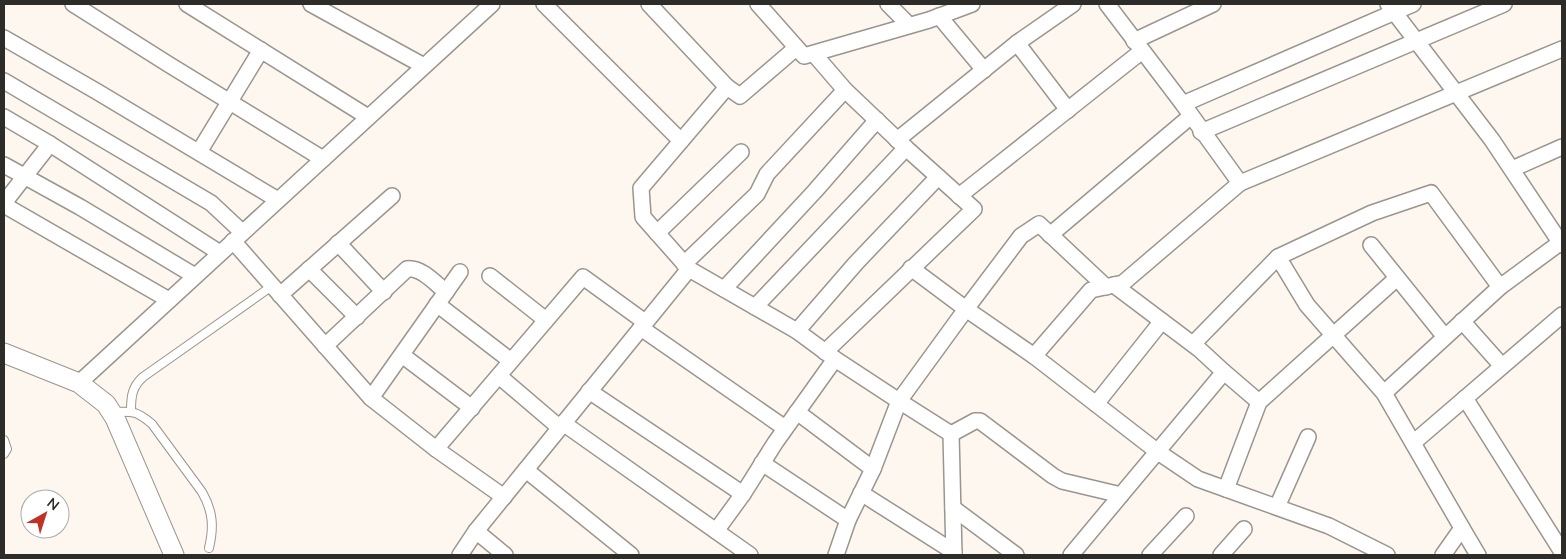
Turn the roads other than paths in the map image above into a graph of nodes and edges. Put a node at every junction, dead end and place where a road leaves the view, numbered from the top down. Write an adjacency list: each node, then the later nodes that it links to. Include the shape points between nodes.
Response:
1 (73, 4): 32 (street)
2 (187, 4): 24 (street)
3 (312, 4): 26 (street)
4 (492, 4): 26 (street)
5 (544, 4): 39 (street)
6 (649, 4): 29 (street)
7 (758, 4): 22 (street)
8 (888, 4): 17 (street)
9 (972, 4): 16 (street)
10 (1073, 4): 20 (street)
11 (1107, 4): 21 (street)
12 (1213, 4): 21 (street)
13 (1413, 4): 15 (street)
14 (1504, 4): 19 (street)
15 (1390, 8): 19 (street); 34 (street)
16 (939, 16): 17 (street); 27 (street)
17 (909, 25): 25 (street)
18 (4, 38): 43 (street)
19 (1416, 41): 31 (street); 38 (street)
20 (1017, 43): 27 (street); 33 (street)
21 (1138, 46): 33 (street); 34 (street)
22 (796, 48): 25 (street, via 804,56); 29 (street, via 740,96)
23 (1562, 49): 31 (street)
24 (262, 50): 32 (street); 36 (street)
25 (814, 54): 30 (street)
26 (424, 66): 36 (street)
27 (984, 70): 41 (street)
28 (4, 81): 58 (street, via 211,203)
29 (727, 87): 39 (street)
30 (845, 90): 37 (street); 64 (street, via 767,174 756,194)
31 (1456, 94): 47 (street); 50 (street)
32 (229, 102): 43 (street); 45 (street)
33 (1068, 110): 52 (street)
34 (1187, 110): 38 (street); 57 (street)
35 (4, 116): 40 (street)
36 (368, 117): 45 (street)
37 (877, 120): 41 (street); 73 (street)
38 (1202, 132): 50 (street)
39 (681, 141): 56 (street, via 641,188 643,217)
40 (50, 144): 48 (street); 62 (street)
41 (901, 144): 49 (street); 78 (street)
42 (1562, 147): 47 (street)
43 (199, 152): 53 (street)
44 (740, 152): 56 (street)
45 (323, 159): 53 (street)
46 (4, 165): 48 (street)
47 (1512, 170): 55 (street)
48 (24, 177): 54 (street); 68 (street)
49 (938, 177): 52 (street); 86 (street)
50 (1240, 183): 71 (street, via 1123,283)
51 (392, 196): 59 (street)
52 (959, 196): 65 (street, via 974,209)
53 (278, 200): 58 (street)
54 (4, 204): 77 (street)
55 (1556, 221): 60 (street)
56 (657, 233): 64 (street)
57 (1050, 235): 71 (street); 79 (street, via 1038,224 1021,236)
58 (237, 237): 62 (street); 74 (street)
59 (338, 243): 66 (street); 75 (street)
60 (1561, 243): 72 (street)
61 (1371, 245): 70 (street)
62 (220, 253): 68 (street)
63 (1278, 257): 72 (street, via 1372,213 1431,193); 87 (street, via 1307,305); 89 (street)
64 (686, 266): 73 (street); 85 (street)
65 (911, 268): 79 (street); 93 (street)
66 (309, 269): 74 (street); 81 (street)
67 (460, 272): 76 (street)
68 (195, 276): 77 (street)
69 (490, 276): 82 (street)
70 (1397, 278): 87 (street); 88 (street)
71 (1110, 286): 84 (street); 94 (street, via 1091,290)
72 (1500, 287): 83 (street)
73 (724, 290): 78 (street)
74 (276, 291): 90 (street); 108 (lane, via 143,377 132,391)
75 (384, 292): 76 (street, via 412,268 418,270); 81 (street)
76 (442, 298): 92 (street); 95 (street)
77 (169, 300): 99 (street)
78 (755, 307): 86 (street)
79 (966, 309): 94 (street); 104 (street)
80 (1562, 315): 96 (street)
81 (357, 317): 90 (street)
82 (546, 320): 85 (street, via 583,277); 95 (street)
83 (1462, 321): 88 (street); 96 (street)
84 (1162, 322): 89 (street); 106 (street)
85 (643, 325): 100 (street); 112 (street)
86 (797, 331): 93 (street)
87 (1334, 336): 101 (street); 105 (street)
88 (1445, 337): 101 (street)
89 (1193, 344): 97 (street)
90 (325, 346): 102 (street)
91 (4, 353): 99 (street)
92 (402, 355): 102 (street); 107 (street)
93 (830, 355): 104 (street); 110 (street)
94 (1034, 356): 106 (street)
95 (511, 361): 98 (street)
96 (1502, 366): 103 (street)
97 (1224, 372): 105 (street); 118 (street)
98 (499, 376): 107 (street); 111 (street)
99 (78, 383): 109 (street)
100 (590, 391): 111 (street); 124 (street)
101 (1384, 392): 116 (street)
102 (371, 398): 117 (street)
103 (1465, 398): 116 (street); 138 (street)
104 (899, 401): 113 (street); 121 (street)
105 (1259, 402): 123 (street)
106 (1096, 404): 118 (street)
107 (472, 408): 117 (street)
108 (131, 411): 109 (lane); 136 (lane, via 152,424 207,501 212,519)
109 (112, 412): 141 (street)
110 (797, 412): 112 (street); 121 (street)
111 (562, 426): 122 (street); 135 (street)
112 (785, 428): 120 (street)
113 (951, 434): 126 (street, via 980,421 1062,481); 129 (street)
114 (1308, 438): 128 (street)
115 (4, 440): 119 (lane, via 7,449)
116 (1413, 443): 132 (street)
117 (436, 449): 127 (street)
118 (1158, 452): 123 (street, via 1198,479); 126 (street)
119 (4, 454)
120 (762, 463): 124 (street); 131 (street)
121 (873, 468): 125 (street)
122 (526, 470): 127 (street); 144 (street)
123 (1226, 489): 128 (street)
124 (743, 494): 135 (street)
125 (861, 494): 131 (street); 140 (street)
126 (1121, 496): 147 (street)
127 (504, 497): 134 (street)
128 (1277, 507): 150 (street, via 1328,526)
129 (953, 508): 140 (street); 146 (street)
130 (1186, 516): 148 (street)
131 (848, 520): 139 (street)
132 (1462, 528): 151 (street); 152 (street)
133 (1244, 529): 149 (street)
134 (476, 531): 142 (street); 143 (street)
135 (716, 532): 137 (street)
136 (209, 548)
137 (734, 551): 145 (street)
138 (1562, 552)
139 (841, 553)
140 (954, 553)
141 (174, 555)
142 (460, 555)
143 (505, 555)
144 (632, 555)
145 (750, 555)
146 (1016, 555)
147 (1071, 555)
148 (1150, 555)
149 (1221, 555)
150 (1387, 555)
151 (1443, 555)
152 (1478, 555)

